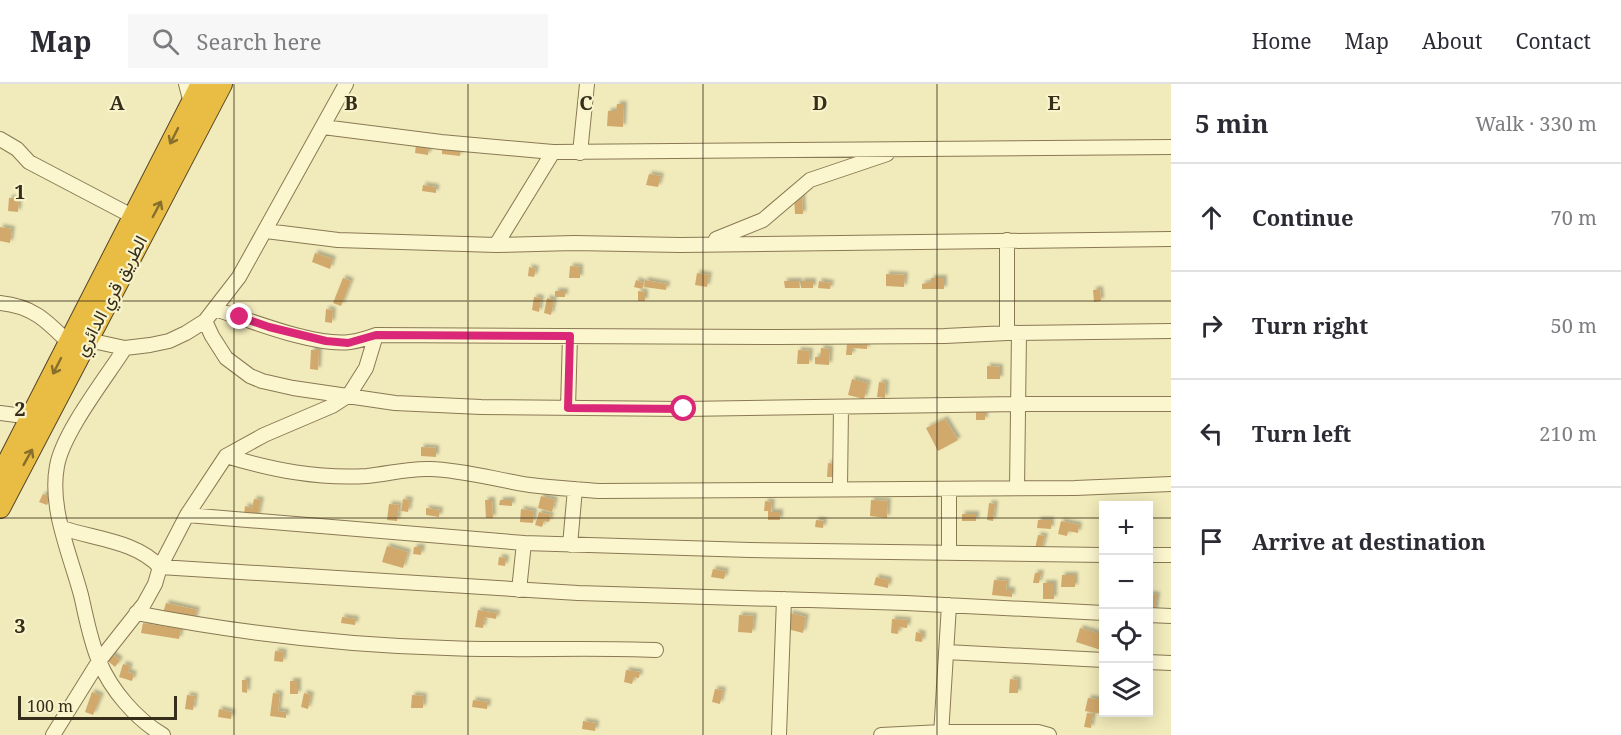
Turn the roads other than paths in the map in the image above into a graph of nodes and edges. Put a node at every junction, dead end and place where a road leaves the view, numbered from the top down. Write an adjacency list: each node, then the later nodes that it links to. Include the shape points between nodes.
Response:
1 (201, 84): 5 (highway)
2 (222, 84): 25 (highway, الطريق قري الدائري, one-way to 2)
3 (346, 84): 6 (street)
4 (587, 84): 11 (street)
5 (188, 93): 12 (highway, one-way to 12)
6 (323, 127): 10 (street); 13 (street)
7 (0, 139): 12 (street, via 17,149 28,162)
8 (1171, 147): 9 (street)
9 (901, 149): 11 (street); 16 (street, via 810,180 763,220)
10 (553, 152): 11 (street); 17 (street)
11 (580, 153)
12 (132, 216): 25 (highway)
13 (266, 231): 17 (street, via 338,240); 19 (street, via 240,278)
14 (1171, 239): 15 (street)
15 (1008, 240): 16 (street); 22 (street)
16 (703, 244): 17 (street)
17 (495, 245)
18 (0, 303): 25 (street, via 31,310)
19 (215, 309): 20 (street); 23 (street, via 326,341 348,343)
20 (205, 321): 26 (street, via 169,341); 27 (street, via 220,350 250,376 273,384)
21 (1171, 330): 22 (street)
22 (1013, 333): 24 (street); 28 (street)
23 (376, 335): 24 (street); 27 (street, via 366,368)
24 (570, 336): 31 (street)
25 (78, 341): 26 (street); 33 (highway, one-way to 33); 41 (highway, الطريق قري الدائري, one-way to 25)
26 (125, 348): 43 (street, via 60,454 55,482)
27 (349, 395): 31 (street, via 424,405); 34 (street)
28 (1019, 404): 29 (street); 30 (street); 38 (street)
29 (1171, 404)
30 (841, 407): 31 (street); 37 (street)
31 (568, 408)
32 (0, 413): 33 (street)
33 (31, 417): 35 (highway)
34 (226, 456): 39 (street, via 303,475 368,476 428,468); 42 (street)
35 (1, 475)
36 (1171, 484): 38 (street)
37 (840, 488): 39 (street, via 631,492); 40 (street)
38 (1017, 488): 40 (street)
39 (575, 489): 45 (street)
40 (949, 489): 46 (street)
41 (0, 508)
42 (186, 515): 44 (street); 50 (street)
43 (62, 528): 50 (street, via 134,549); 61 (street)
44 (524, 543): 45 (street); 51 (street)
45 (570, 545): 46 (street)
46 (949, 553): 47 (street)
47 (1099, 555)
48 (1153, 555): 49 (street)
49 (1171, 555)
50 (160, 567): 51 (street); 54 (street, via 150,594)
51 (519, 590): 52 (street)
52 (784, 599): 53 (street); 68 (street)
53 (949, 605): 55 (street); 59 (street)
54 (136, 613): 58 (street, via 278,636 407,646); 61 (street)
55 (1099, 613)
56 (1153, 615): 57 (street)
57 (1171, 616)
58 (656, 650)
59 (946, 652): 60 (street); 64 (street)
60 (1099, 660)
61 (99, 661): 66 (street); 67 (street, via 134,712)
62 (1153, 662): 63 (street)
63 (1171, 663)
64 (941, 733): 65 (street); 69 (street)
65 (1042, 734)
66 (53, 735)
67 (163, 735)
68 (779, 735)
69 (880, 735)

